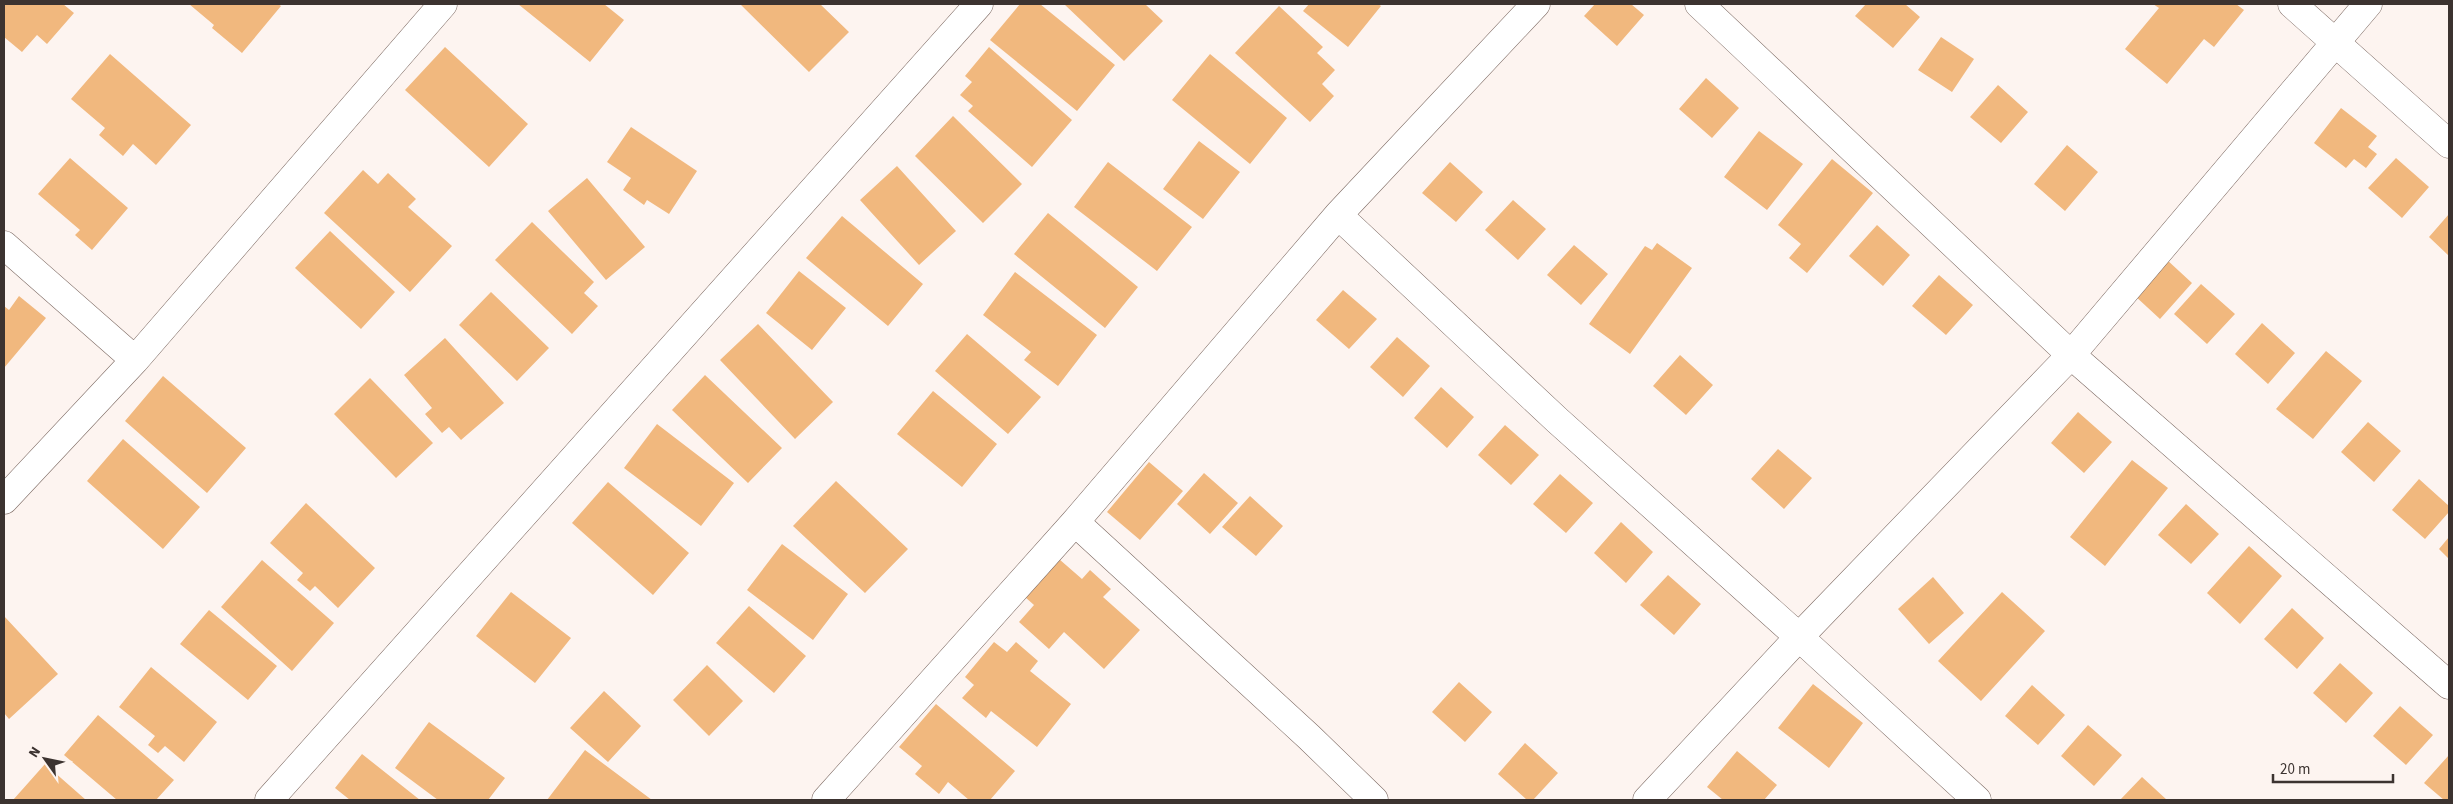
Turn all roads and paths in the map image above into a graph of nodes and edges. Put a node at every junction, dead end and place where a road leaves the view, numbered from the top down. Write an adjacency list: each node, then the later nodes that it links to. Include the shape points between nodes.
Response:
1 (443, 4): 12 (street)
2 (979, 4): 17 (street)
3 (1536, 4): 9 (street)
4 (1699, 4): 11 (street)
5 (2292, 4): 7 (street)
6 (2368, 4): 7 (street)
7 (2335, 40): 8 (street); 11 (street)
8 (2449, 144)
9 (1338, 215): 14 (street); 15 (street, via 1557,420)
10 (4, 245): 12 (street)
11 (2070, 355): 15 (street); 16 (street)
12 (135, 360): 13 (street)
13 (4, 500)
14 (1075, 522): 18 (street); 19 (street)
15 (1799, 637): 20 (street); 21 (street)
16 (2449, 685)
17 (269, 800)
18 (826, 800)
19 (1374, 800)
20 (1647, 800)
21 (1977, 800)

